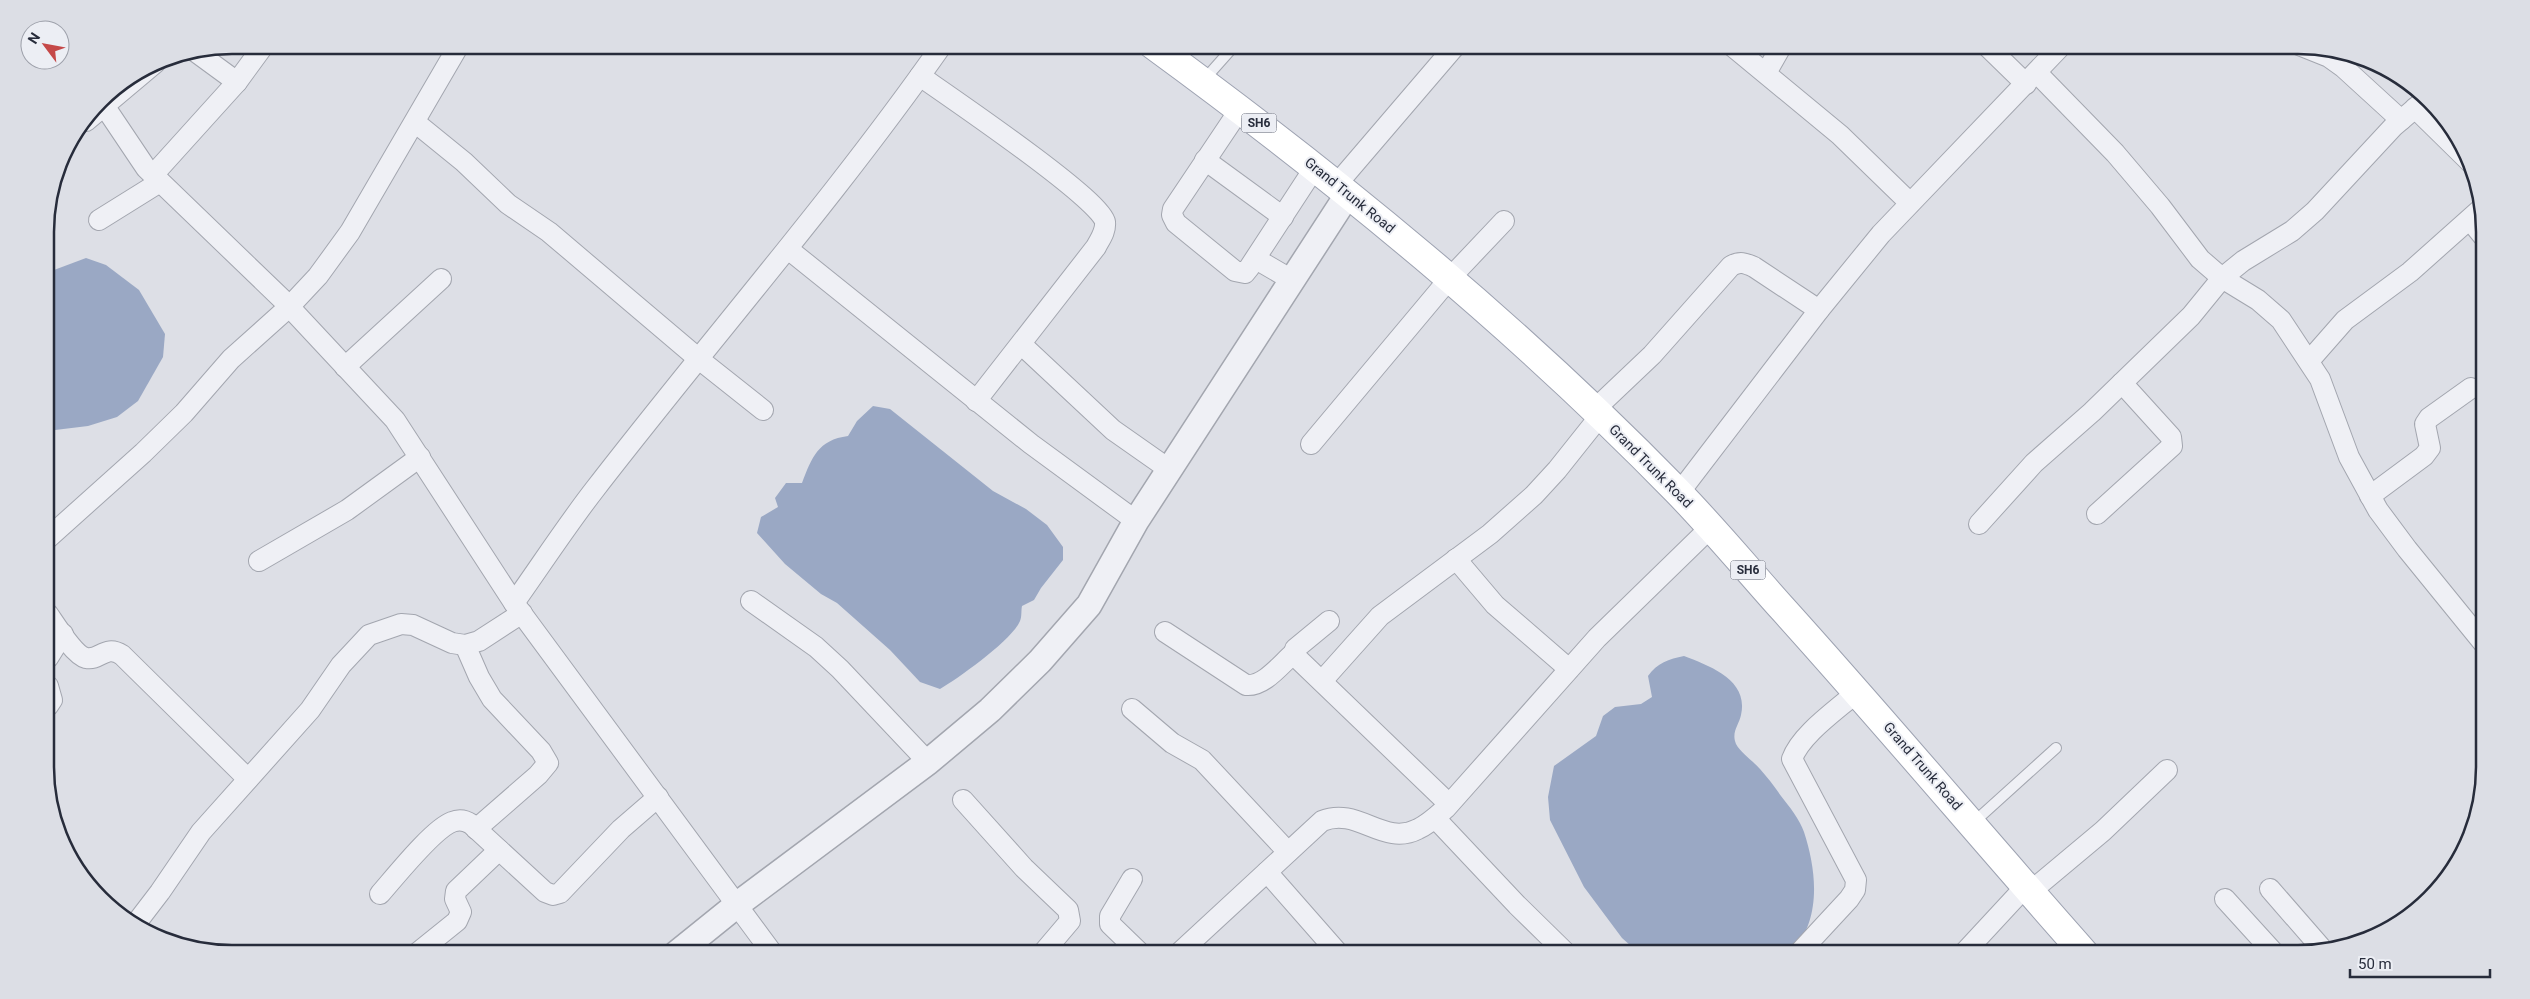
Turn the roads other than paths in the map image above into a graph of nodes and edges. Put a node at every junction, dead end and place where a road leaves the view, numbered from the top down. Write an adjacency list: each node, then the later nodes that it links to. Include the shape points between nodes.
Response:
1 (257, 54): 17 (street)
2 (455, 54): 21 (street)
3 (936, 54): 14 (street)
4 (1166, 54): 16 (main road, Grand Trunk Road / SH6)
5 (1228, 54): 16 (lane)
6 (1450, 54): 26 (street)
7 (1742, 54): 13 (street)
8 (1777, 54): 13 (street)
9 (1998, 54): 15 (street)
10 (2054, 54): 15 (street)
11 (202, 56): 17 (street)
12 (2326, 56): 20 (street)
13 (1766, 73): 27 (street, via 1840,135)
14 (920, 76): 32 (street); 40 (street, via 1068,185 1100,211 1105,222 1104,233 1096,247)
15 (2031, 78): 27 (street); 35 (street, via 2115,153 2200,259)
16 (1203, 81): 19 (main road, Grand Trunk Road / SH6)
17 (237, 82): 25 (street)
18 (105, 107): 25 (street)
19 (1240, 109): 23 (street); 24 (main road, Grand Trunk Road / SH6)
20 (2414, 109): 22 (street); 35 (street, via 2292,231)
21 (416, 123): 38 (street, via 350,232 318,276); 41 (street, via 508,204 556,238)
22 (2455, 148)
23 (1205, 160): 29 (street); 33 (street, via 1173,209 1173,219 1235,271 1245,273)
24 (1315, 167): 26 (main road, Grand Trunk Road / SH6); 29 (street)
25 (157, 178): 30 (street); 38 (street)
26 (1356, 200): 34 (main road, Grand Trunk Road / SH6); 37 (street)
27 (1910, 203): 39 (street)
28 (2476, 215): 42 (street, via 2410,272 2344,320)
29 (1283, 217): 33 (street)
30 (99, 220)
31 (1504, 221): 34 (street)
32 (788, 249): 41 (street); 46 (street)
33 (1256, 259): 37 (street)
34 (1450, 278): 48 (main road, Grand Trunk Road / SH6, via 1512,331); 49 (street)
35 (2222, 278): 42 (street, via 2271,310); 44 (street, via 2192,316)
36 (441, 279): 43 (street)
37 (1292, 280): 51 (street)
38 (289, 307): 43 (street); 58 (street, via 231,360 143,453)
39 (1819, 310): 48 (street, via 1754,267 1744,262 1737,263); 52 (street)
40 (1020, 344): 46 (street); 51 (street, via 1113,430)
41 (700, 360): 47 (street); 62 (street, via 596,488)
42 (2309, 361): 53 (street, via 2320,379 2349,457)
43 (345, 367): 50 (street, via 395,420)
44 (2122, 383): 54 (street, via 2171,437 2172,446); 56 (street, via 2034,463)
45 (2471, 388): 53 (street, via 2425,424 2430,448 2424,456)
46 (976, 400): 55 (street)
47 (763, 410)
48 (1597, 413): 52 (main road, Grand Trunk Road / SH6); 59 (street, via 1557,470 1534,495)
49 (1311, 444)
50 (420, 457): 60 (street, via 347,510); 62 (street)
51 (1170, 470): 55 (street)
52 (1679, 493): 57 (main road, Grand Trunk Road / SH6)
53 (2370, 496): 65 (street, via 2406,549)
54 (2097, 514)
55 (1136, 520): 76 (street, via 1089,605 1040,661 990,710)
56 (1979, 524)
57 (1710, 528): 71 (street); 73 (main road, Grand Trunk Road / SH6)
58 (54, 533)
59 (1456, 559): 71 (street, via 1495,605); 72 (street, via 1380,616)
60 (259, 561)
61 (751, 601): 76 (street, via 803,637 840,669)
62 (518, 608): 68 (street, via 479,641); 79 (street)
63 (1329, 621): 70 (street)
64 (54, 622): 67 (street)
65 (2476, 629)
66 (1165, 632): 70 (street, via 1246,685 1260,682)
67 (63, 634): 69 (street); 78 (street, via 84,658 110,650 122,655)
68 (466, 645): 78 (street, via 452,643 412,625 401,624 370,635 356,647 310,710); 84 (street, via 492,698 541,751 548,763)
69 (54, 648)
70 (1294, 653): 72 (street)
71 (1569, 669): 81 (street)
72 (1322, 681): 81 (street)
73 (1858, 692): 83 (main road, Grand Trunk Road / SH6); 104 (street, via 1804,740 1792,759 1856,880 1849,899)
74 (1132, 709): 86 (street, via 1172,743 1202,760)
75 (2056, 748): 83 (lane)
76 (928, 762): 93 (street)
77 (2167, 770): 89 (street, via 2103,831)
78 (248, 779): 94 (street, via 201,832)
79 (658, 797): 85 (street, via 621,829 560,893 545,892); 93 (street)
80 (963, 800): 99 (street, via 1024,868 1068,910 1070,921)
81 (1449, 804): 82 (street)
82 (1435, 818): 86 (street, via 1417,830 1402,834 1386,832 1344,816 1333,816 1322,821); 103 (street)
83 (1972, 824): 89 (main road, Grand Trunk Road / SH6)
84 (476, 829): 85 (street); 91 (street, via 466,821 450,822)
85 (499, 850): 97 (street, via 456,891 455,899 461,912 457,921)
86 (1288, 852): 87 (street)
87 (1267, 872): 101 (street); 102 (street)
88 (1132, 879): 100 (street, via 1110,916 1110,924)
89 (2028, 889): 105 (street); 106 (main road, Grand Trunk Road / SH6)
90 (2270, 890): 96 (street)
91 (380, 894)
92 (2225, 899): 107 (street)
93 (738, 904): 95 (street); 98 (street)
94 (139, 919)
95 (764, 941)
96 (2318, 944)
97 (427, 945)
98 (687, 945)
99 (1050, 945)
100 (1132, 945)
101 (1188, 945)
102 (1331, 945)
103 (1558, 945)
104 (1806, 945)
105 (1972, 945)
106 (2077, 945)
107 (2267, 945)

